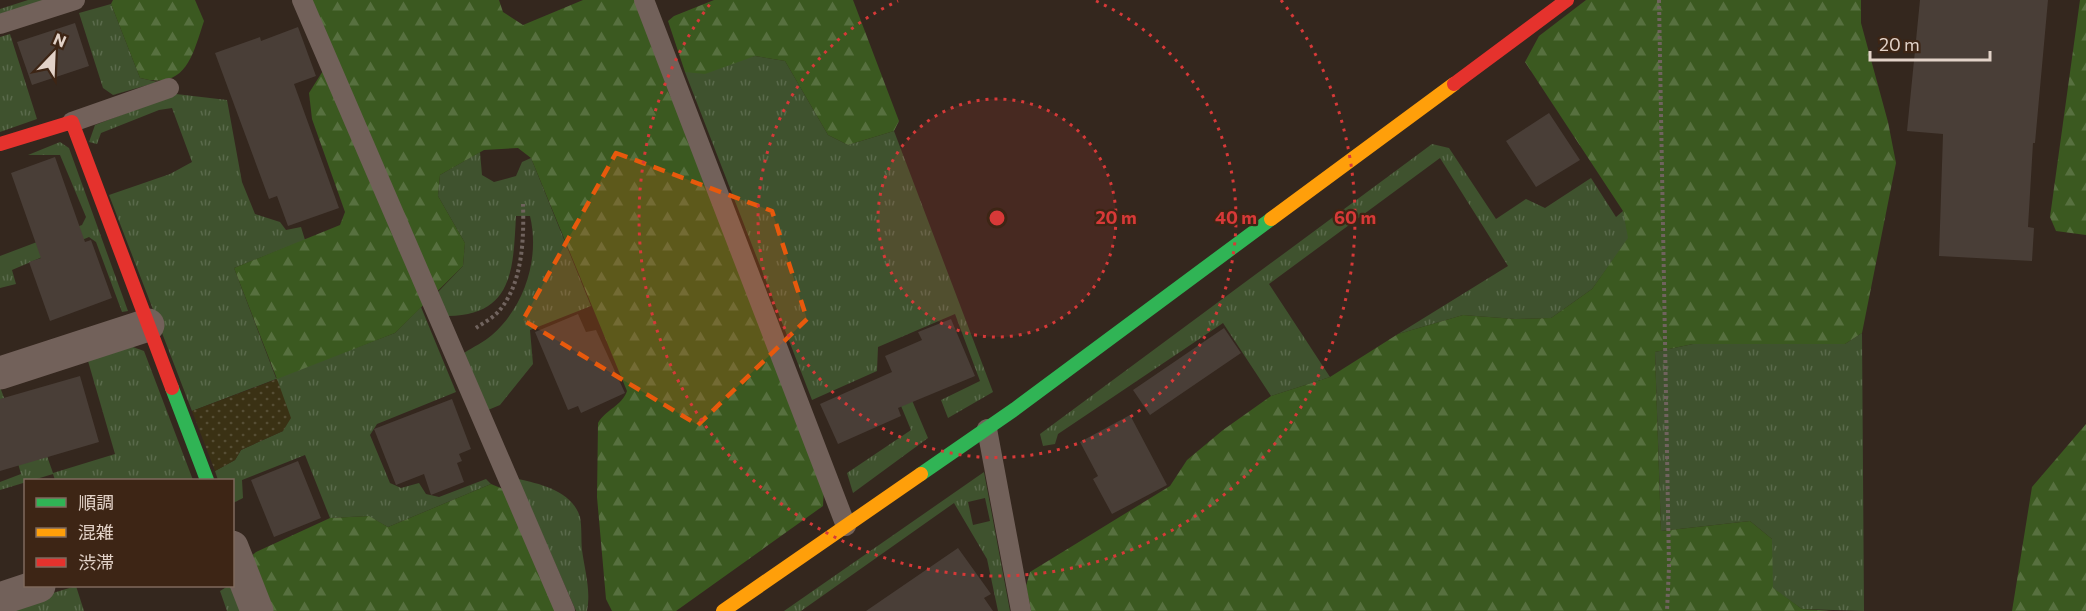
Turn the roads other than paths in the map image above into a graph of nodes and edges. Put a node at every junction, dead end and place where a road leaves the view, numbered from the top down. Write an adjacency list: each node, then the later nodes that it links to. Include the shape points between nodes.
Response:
1 (75, 0): 5 (lane)
2 (303, 0): 18 (lane)
3 (644, 0): 13 (lane)
4 (1567, 0): 11 (street)
5 (0, 24)
6 (169, 88): 7 (lane)
7 (72, 122): 8 (street); 9 (street)
8 (0, 144)
9 (148, 325): 10 (street); 12 (street)
10 (0, 373)
11 (987, 429): 13 (street); 20 (lane)
12 (207, 479)
13 (846, 526): 19 (street)
14 (234, 552): 17 (street)
15 (33, 587): 16 (street)
16 (0, 598)
17 (257, 611)
18 (565, 611)
19 (723, 611)
20 (1021, 611)

